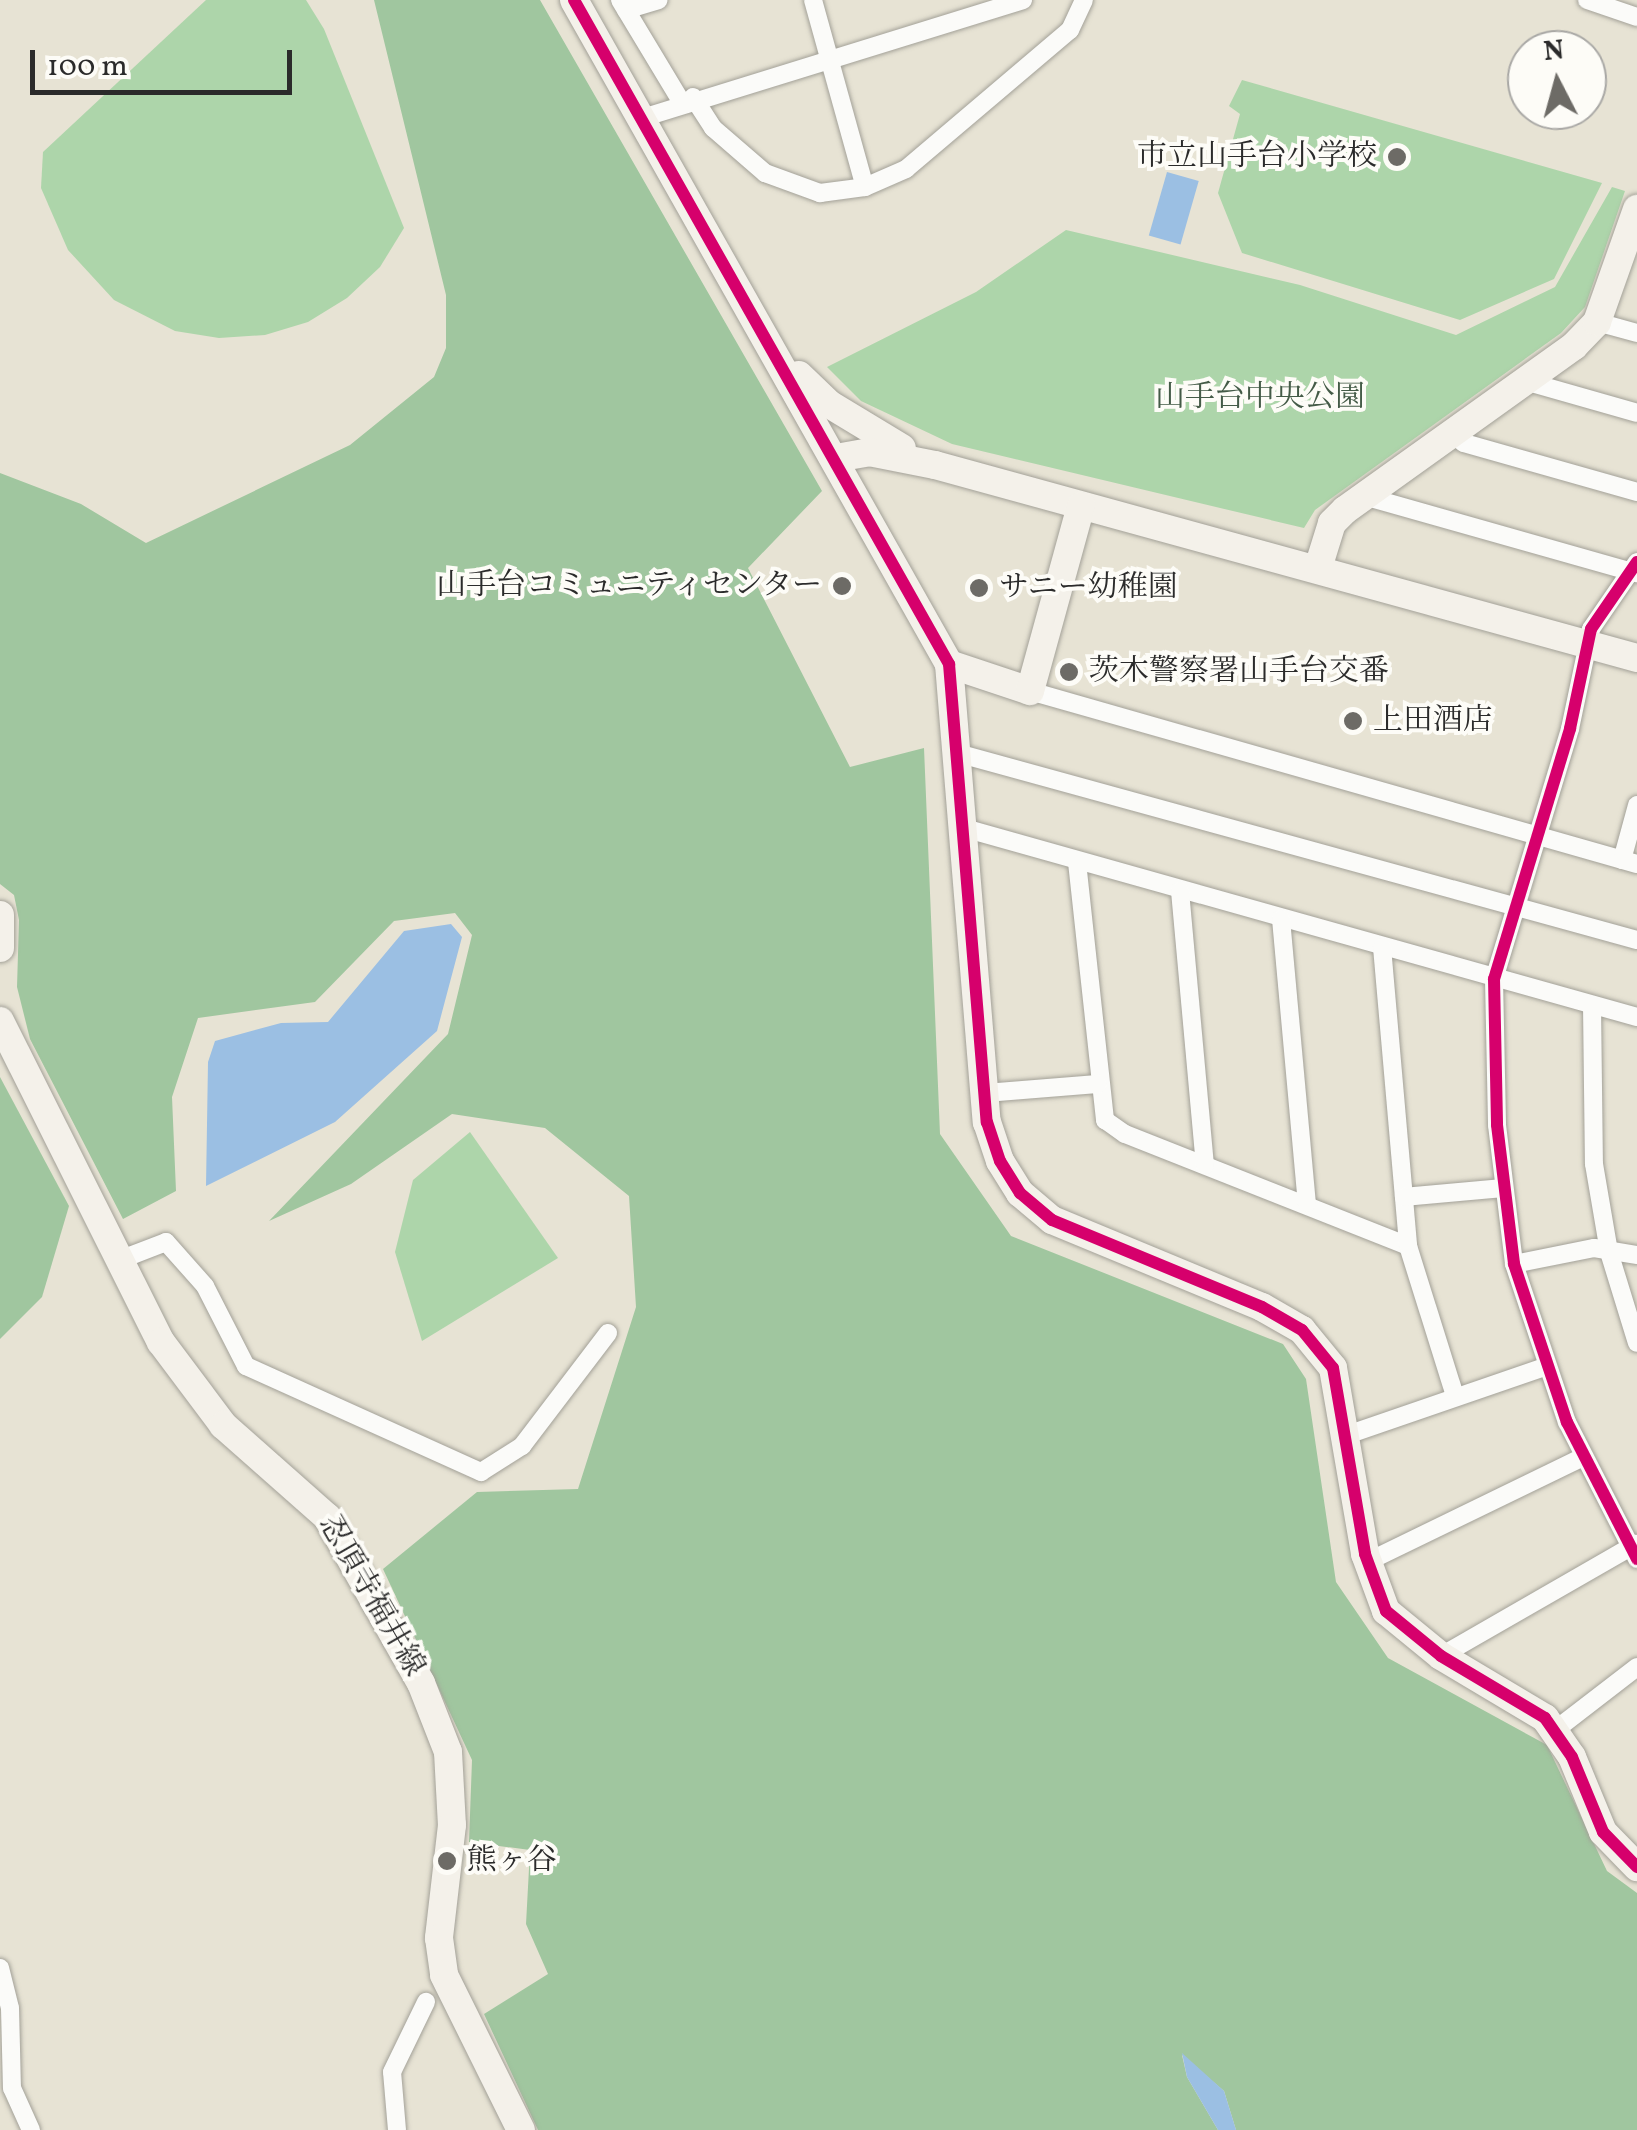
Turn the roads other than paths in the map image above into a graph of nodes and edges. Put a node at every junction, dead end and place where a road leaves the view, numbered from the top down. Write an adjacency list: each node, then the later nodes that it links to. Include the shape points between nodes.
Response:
1 (574, 0): 11 (street)
2 (659, 0): 7 (street)
3 (813, 0): 9 (street)
4 (1022, 0): 9 (street)
5 (1084, 0): 12 (street, via 1070,30 921,157)
6 (1586, 0): 8 (street)
7 (623, 5): 10 (street)
8 (1637, 17)
9 (829, 55): 10 (street); 12 (street)
10 (687, 99): 11 (street); 12 (street, via 764,173 820,192)
11 (639, 119): 16 (street)
12 (864, 187)
13 (1637, 209): 14 (street)
14 (1597, 322): 15 (street); 17 (street)
15 (1637, 333)
16 (780, 357): 20 (street); 21 (street, via 829,404)
17 (1525, 381): 18 (street); 19 (street)
18 (1637, 412)
19 (1451, 432): 22 (street, via 1464,443); 23 (street)
20 (836, 458): 21 (street, via 869,452); 29 (street)
21 (935, 465): 24 (street)
22 (1637, 492)
23 (1364, 496): 25 (street, via 1332,523); 26 (street)
24 (1081, 506): 25 (street); 30 (street)
25 (1318, 568): 27 (street)
26 (1634, 568): 27 (street)
27 (1586, 646): 28 (street); 34 (street)
28 (1637, 658)
29 (949, 664): 30 (street); 31 (street)
30 (1030, 691): 34 (street)
31 (957, 753): 33 (street); 38 (street)
32 (1637, 806): 36 (street)
33 (964, 828): 35 (street); 49 (street)
34 (1538, 836): 36 (street); 38 (street)
35 (1078, 862): 37 (street); 48 (street)
36 (1630, 862)
37 (1180, 890): 40 (street); 50 (street)
38 (1519, 908): 41 (street); 44 (street)
39 (0, 916): 43 (street)
40 (1281, 919): 42 (street); 53 (street)
41 (1637, 940)
42 (1382, 947): 44 (street); 52 (street)
43 (0, 948)
44 (1494, 979): 45 (street); 51 (street)
45 (1592, 1004): 46 (street); 55 (street, via 1590,1114)
46 (1637, 1017)
47 (0, 1021): 57 (street, 忍頂寺福井線)
48 (1098, 1084): 49 (street); 50 (street, via 1105,1120)
49 (985, 1093): 63 (street, via 1000,1160 1020,1193 1052,1220 1302,1330 1333,1368)
50 (1205, 1164): 53 (street)
51 (1503, 1188): 52 (street); 58 (street)
52 (1404, 1197): 54 (street)
53 (1307, 1203): 54 (street)
54 (1408, 1246): 62 (street)
55 (1608, 1252): 56 (street); 58 (street, via 1594,1248); 60 (street)
56 (1637, 1254)
57 (122, 1259): 59 (street, via 166,1242 205,1286 246,1366 482,1472 522,1446); 75 (street, 忍頂寺福井線, via 161,1342 223,1425 327,1517 421,1683 448,1752 452,1826 439,1938 444,1976)
58 (1514, 1264): 61 (street)
59 (608, 1334)
60 (1637, 1342)
61 (1545, 1367): 62 (street); 64 (street)
62 (1454, 1396): 63 (street)
63 (1347, 1434): 66 (street)
64 (1583, 1457): 65 (street); 66 (street)
65 (1634, 1551): 67 (street)
66 (1368, 1562): 67 (street, via 1386,1611)
67 (1441, 1656): 69 (street, via 1520,1700)
68 (1637, 1667): 69 (street)
69 (1554, 1731): 70 (street, via 1603,1832)
70 (1637, 1867)
71 (0, 1968): 73 (street, via 10,2008 12,2088)
72 (426, 2002): 74 (street, via 392,2072)
73 (31, 2130)
74 (397, 2130)
75 (521, 2130)

